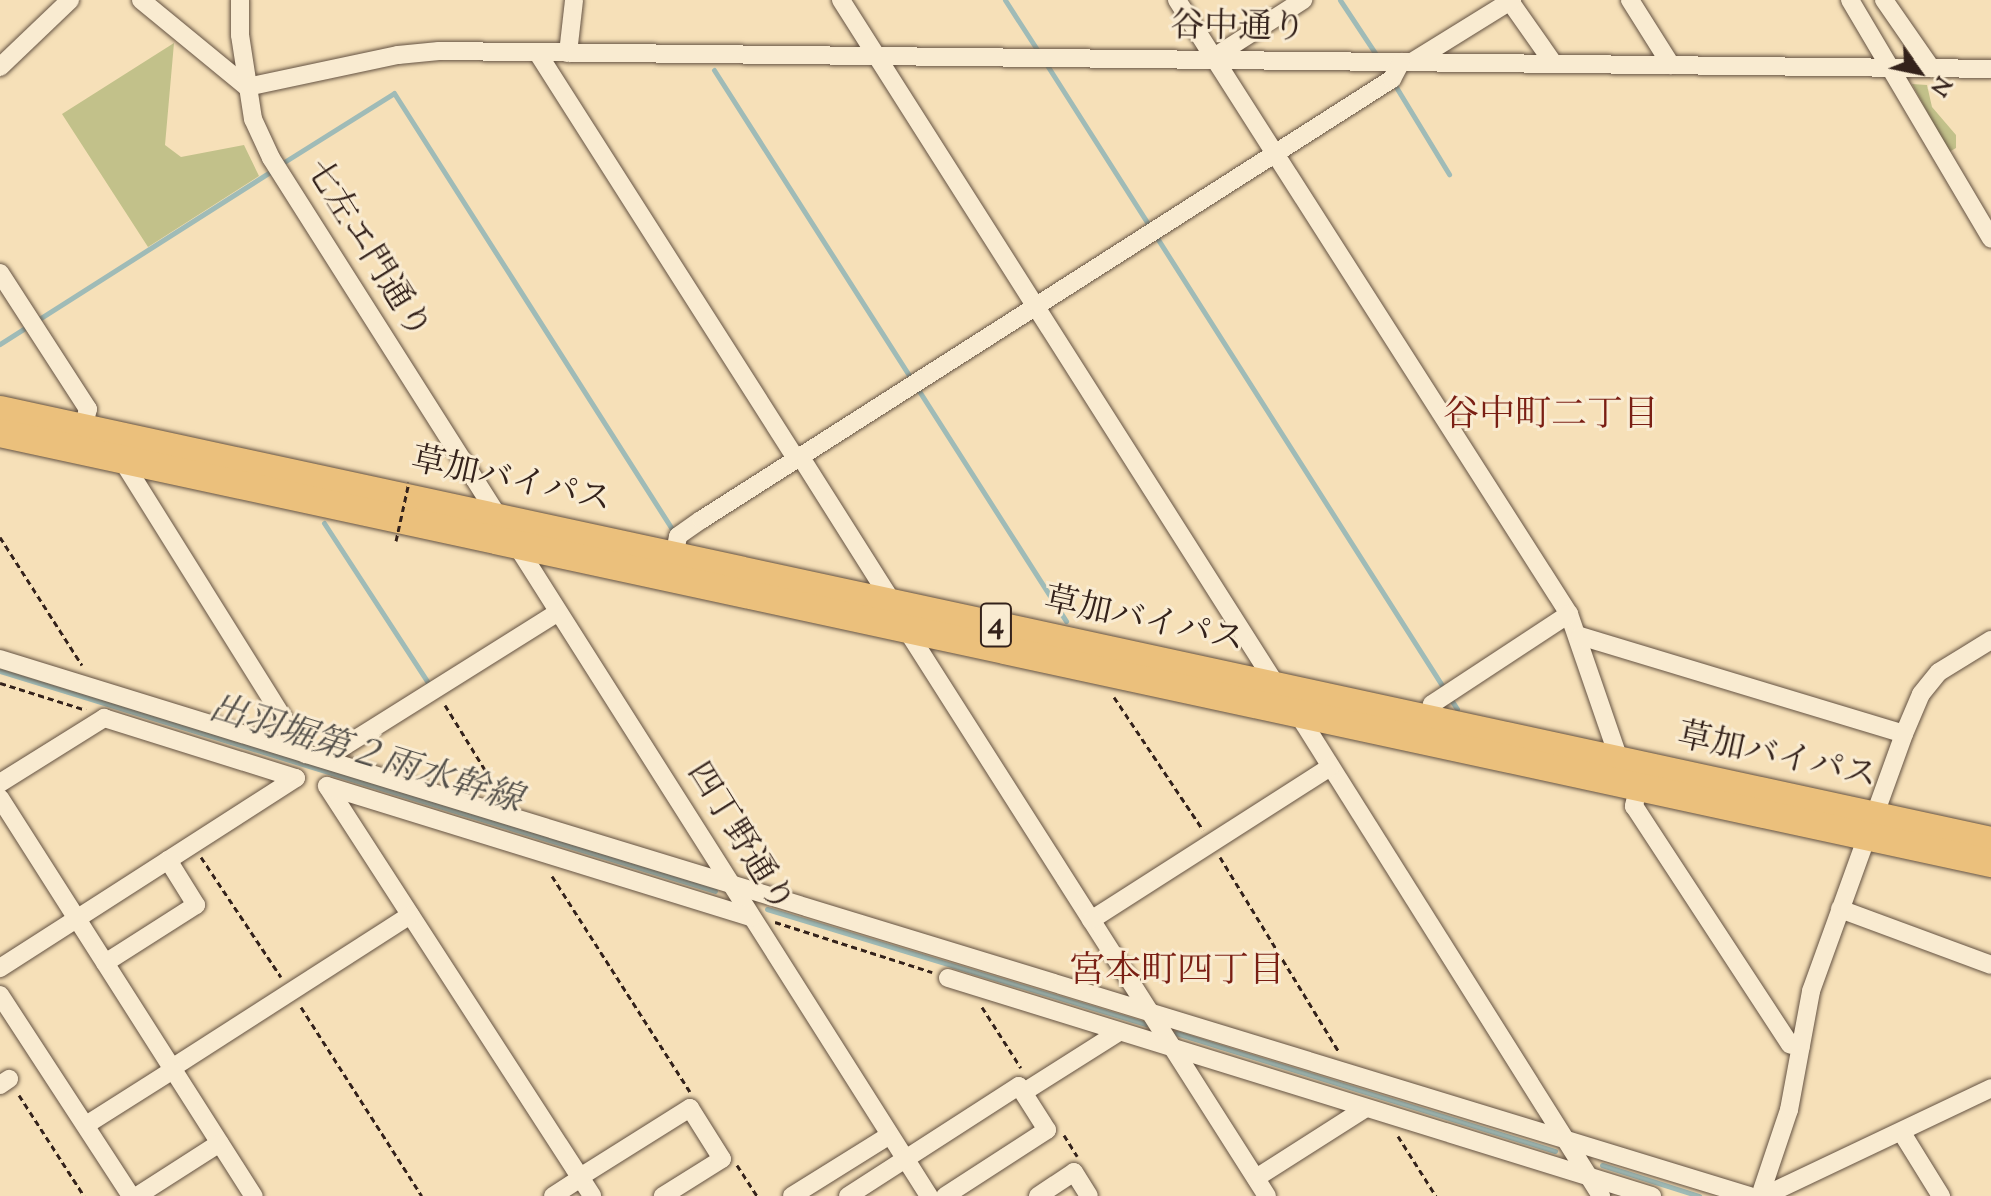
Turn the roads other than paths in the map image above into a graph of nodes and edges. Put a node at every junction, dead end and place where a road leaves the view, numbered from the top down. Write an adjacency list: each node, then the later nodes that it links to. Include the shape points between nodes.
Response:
1 (70, 0): 19 (street)
2 (141, 0): 23 (street)
3 (240, 0): 23 (street, 七左エ門通り)
4 (574, 0): 13 (street)
5 (841, 0): 14 (street)
6 (1177, 0): 15 (street)
7 (1303, 0): 15 (street)
8 (1511, 0): 16 (street); 17 (street)
9 (1630, 0): 18 (street)
10 (1850, 0): 20 (street)
11 (1884, 0): 21 (street)
12 (537, 52): 13 (street, 谷中通り); 23 (street, 谷中通り, via 417,52); 31 (street)
13 (568, 53): 14 (street, 谷中通り)
14 (877, 56): 15 (street, 谷中通り); 27 (street)
15 (1215, 58): 16 (street, 谷中通り); 24 (street)
16 (1406, 62): 17 (street, 谷中通り); 24 (street, via 1392,79)
17 (1554, 64): 18 (street, 谷中通り)
18 (1671, 65): 20 (street, 谷中通り)
19 (0, 67)
20 (1894, 68): 21 (street, 谷中通り); 25 (street)
21 (1931, 68): 22 (street, 谷中通り)
22 (1991, 69)
23 (247, 87): 33 (street, 七左エ門通り, via 253,119 271,158)
24 (1275, 152): 27 (street); 38 (street)
25 (1991, 238)
26 (0, 273): 29 (street, via 88,409)
27 (1036, 304): 31 (street); 43 (street)
28 (0, 410): 29 (highway, 草加バイパス / 4)
29 (83, 428): 33 (highway, 草加バイパス / 4)
30 (0, 433): 32 (highway, 草加バイパス / 4)
31 (798, 457): 35 (street, via 678,536); 36 (street)
32 (122, 460): 34 (highway, 草加バイパス / 4); 47 (street)
33 (496, 515): 34 (street, 四丁野通り); 35 (highway, 草加バイパス / 4)
34 (515, 544): 37 (street, 四丁野通り); 39 (highway, 草加バイパス / 4)
35 (675, 552): 36 (highway, 草加バイパス / 4)
36 (893, 603): 43 (highway, 草加バイパス / 4)
37 (558, 612): 48 (street); 58 (street, 四丁野通り)
38 (1569, 614): 40 (street); 45 (street, via 1432,704)
39 (906, 629): 44 (highway, 草加バイパス / 4); 63 (street)
40 (1580, 636): 46 (street); 49 (street)
41 (1991, 640): 46 (street, via 1939,672 1921,694)
42 (0, 659): 47 (street)
43 (1277, 687): 44 (street); 45 (highway, 草加バイパス / 4)
44 (1298, 714): 50 (street); 52 (highway, 草加バイパス / 4)
45 (1429, 717): 49 (highway, 草加バイパス / 4)
46 (1904, 734): 54 (street)
47 (306, 754): 48 (street)
48 (324, 759): 58 (street)
49 (1619, 759): 54 (highway, 草加バイパス / 4)
50 (1330, 767): 63 (street); 80 (street)
51 (0, 783): 56 (street, via 104,718 296,778)
52 (1639, 784): 54 (highway, 草加バイパス / 4); 72 (street, via 1634,806 1790,1044)
53 (0, 798): 62 (street)
54 (1870, 826): 55 (highway, 草加バイパス / 4); 57 (highway, 草加バイパス / 4); 59 (street)
55 (1991, 841)
56 (168, 860): 62 (street); 64 (street, via 196,905)
57 (1991, 863)
58 (729, 882): 61 (street, 四丁野通り); 69 (street)
59 (1840, 909): 65 (street); 72 (street, via 1811,991)
60 (410, 915): 61 (street, via 327,786); 73 (street); 83 (street)
61 (750, 915): 79 (street, 四丁野通り)
62 (77, 919): 64 (street); 66 (street)
63 (1091, 920): 69 (street)
64 (105, 963): 73 (street)
65 (1991, 965)
66 (0, 968)
67 (948, 978): 70 (street)
68 (0, 995): 77 (street)
69 (1149, 1011): 71 (street); 80 (street)
70 (1119, 1032): 71 (street); 75 (street)
71 (1170, 1046): 76 (street); 85 (street)
72 (1801, 1047): 101 (street, via 1789,1110)
73 (172, 1069): 77 (street); 81 (street)
74 (1991, 1088): 78 (street)
75 (1024, 1092): 82 (street, via 1019,1086); 94 (street, via 1047,1130)
76 (1375, 1110): 84 (street); 85 (street)
77 (86, 1125): 86 (street)
78 (1902, 1133): 101 (street); 102 (street)
79 (890, 1135): 82 (street, 四丁野通り); 91 (street)
80 (1570, 1142): 84 (street); 100 (street)
81 (220, 1143): 86 (street); 87 (street)
82 (905, 1160): 92 (street); 93 (street, 四丁野通り)
83 (581, 1177): 88 (street); 89 (street); 90 (street, via 690,1108 722,1159)
84 (1589, 1177): 98 (street); 99 (street)
85 (1256, 1178): 97 (street)
86 (134, 1196)
87 (254, 1196)
88 (553, 1196)
89 (592, 1196)
90 (663, 1196)
91 (792, 1196)
92 (848, 1196)
93 (929, 1196)
94 (945, 1196)
95 (1038, 1196): 96 (street, via 1074,1172)
96 (1089, 1196)
97 (1267, 1196)
98 (1601, 1196)
99 (1652, 1196)
100 (1750, 1196)
101 (1762, 1196)
102 (1941, 1196)

